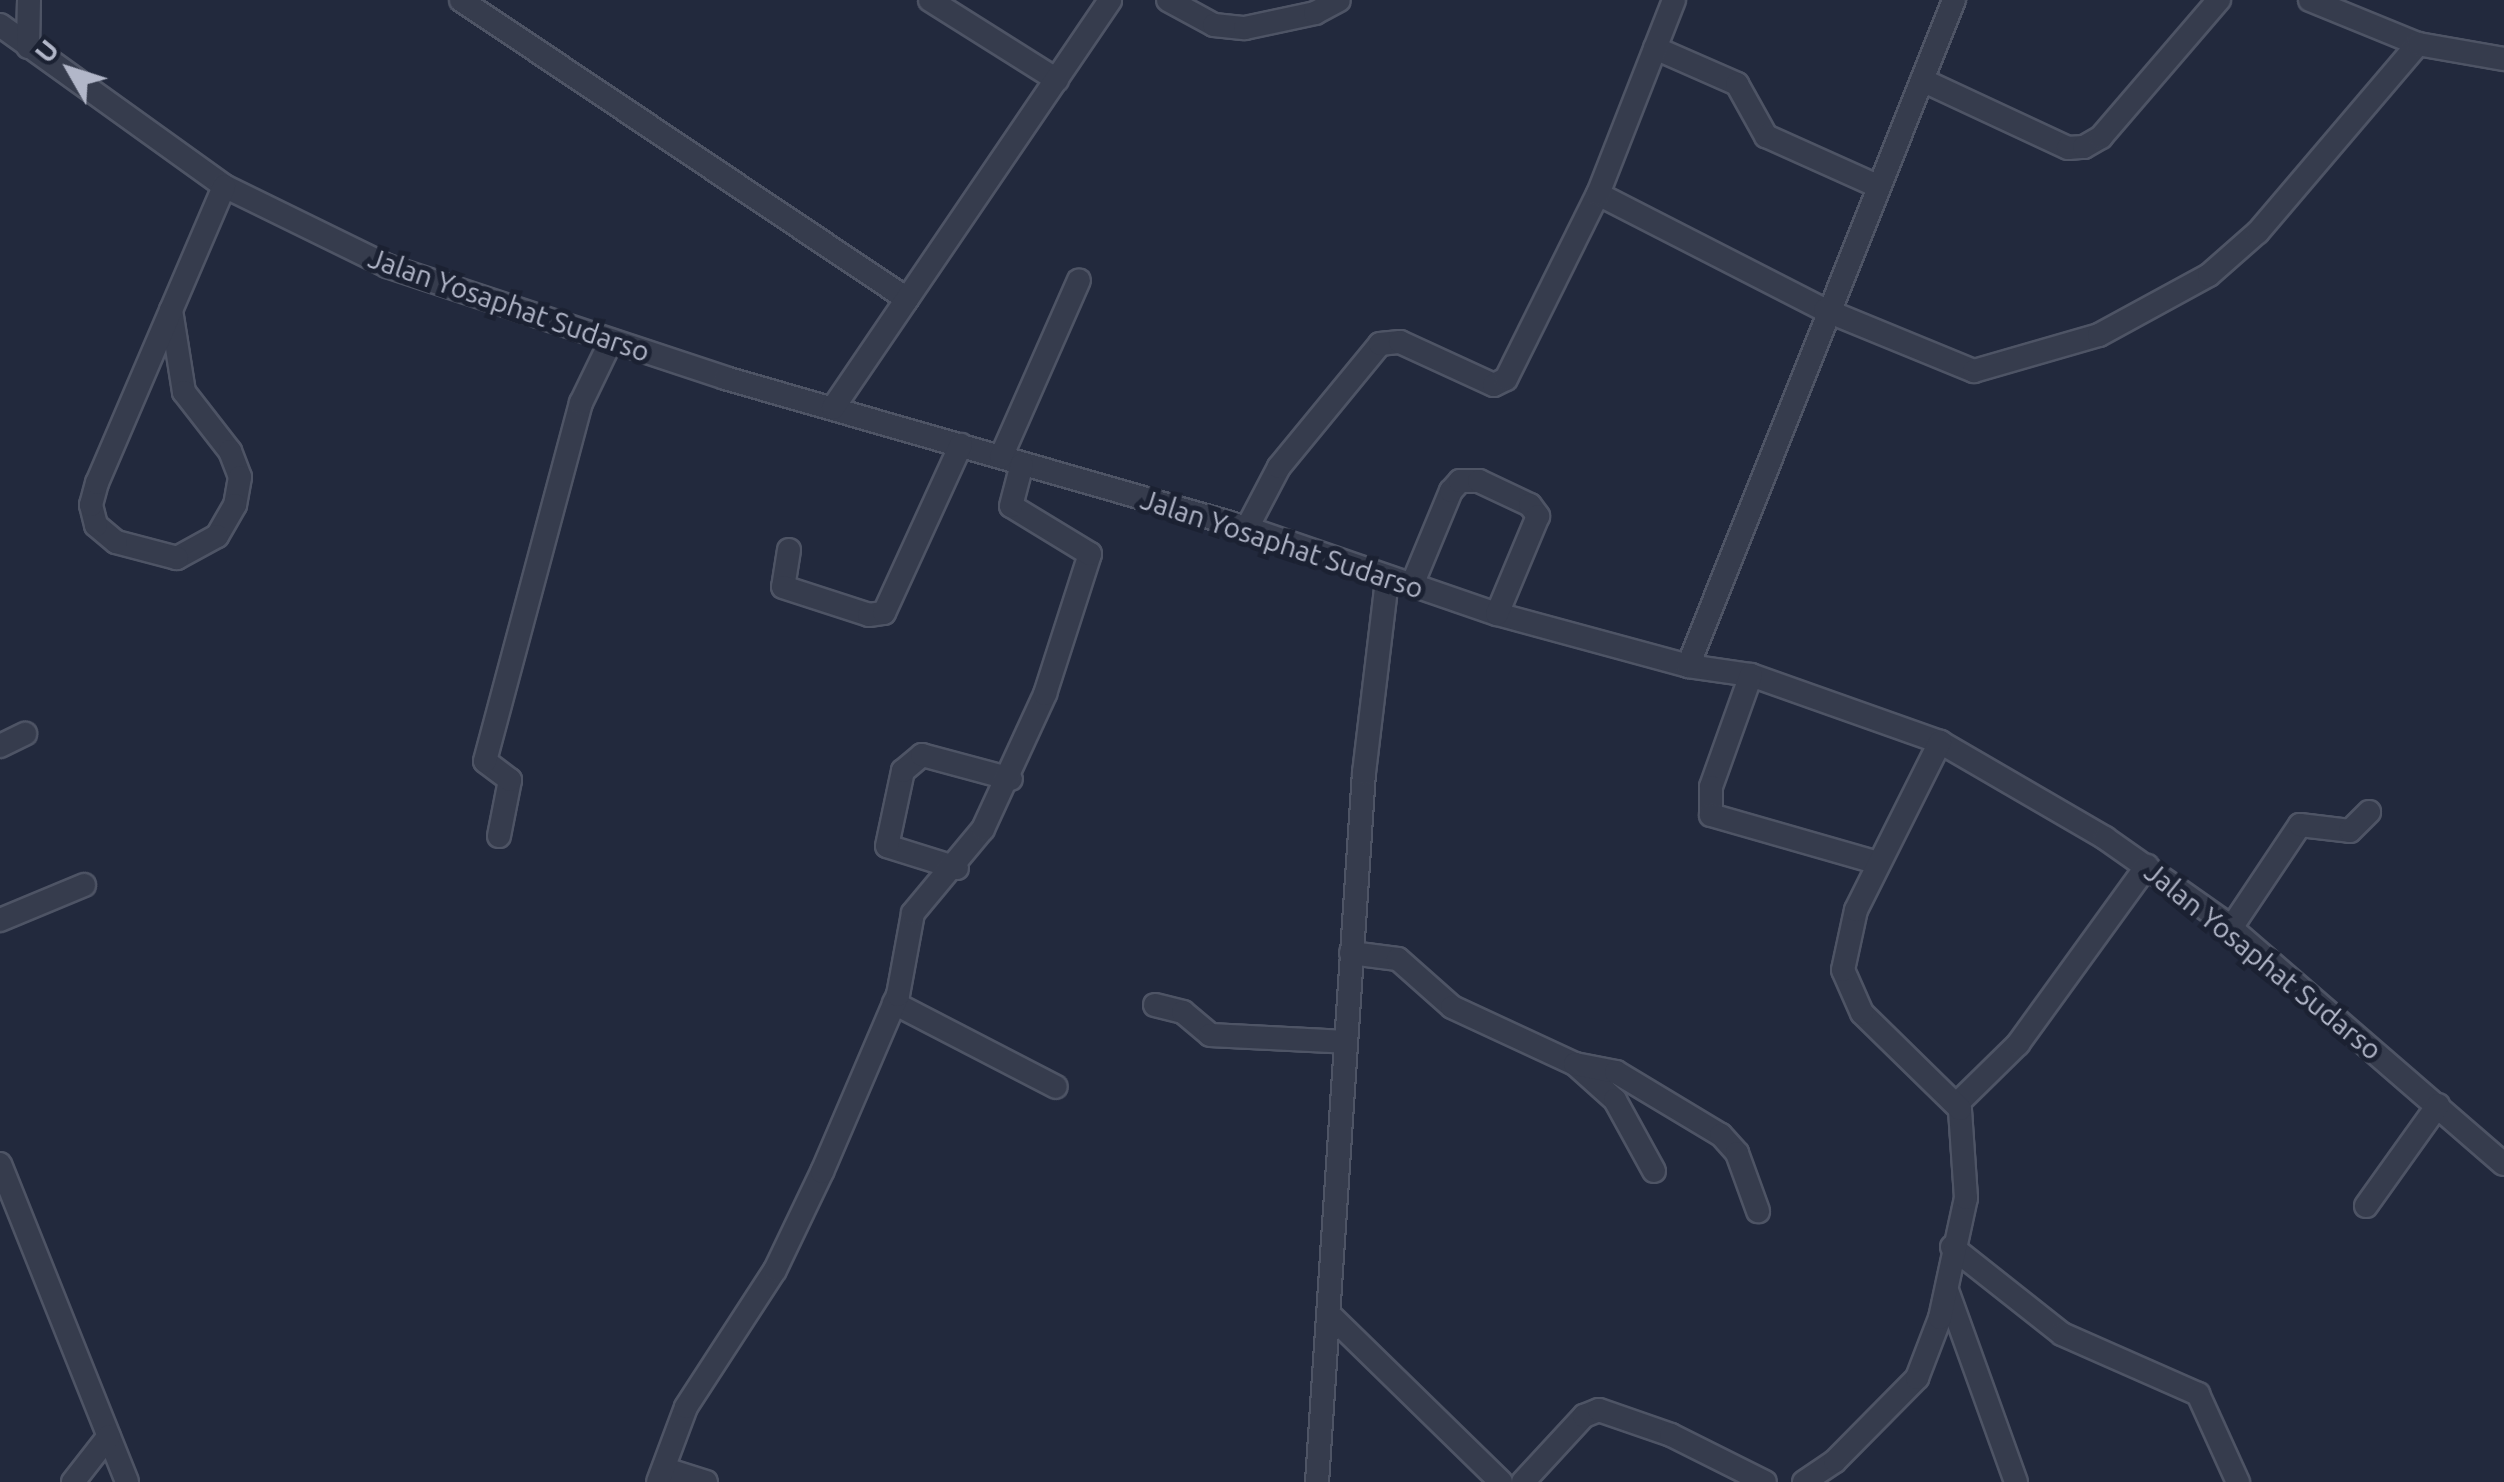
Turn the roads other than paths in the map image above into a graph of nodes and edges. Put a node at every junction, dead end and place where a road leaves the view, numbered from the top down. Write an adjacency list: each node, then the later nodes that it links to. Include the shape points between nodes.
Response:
1 (30, 0): 13 (street)
2 (460, 0): 22 (street)
3 (930, 0): 16 (street)
4 (1110, 0): 16 (street)
5 (1168, 0): 6 (street, via 1214,26 1244,28)
6 (1339, 0)
7 (1674, 0): 14 (street)
8 (1954, 0): 17 (street)
9 (2219, 0): 17 (street, via 2102,137 2084,147 2068,148)
10 (2310, 0): 12 (street)
11 (0, 25): 13 (street, Jalan Yosaphat Sudarso)
12 (2418, 44): 15 (street); 24 (street, via 2258,232 2209,275 2100,335 1974,371)
13 (28, 48): 18 (street, Jalan Yosaphat Sudarso)
14 (1655, 48): 19 (street, via 1737,84 1759,128 1773,140); 20 (street)
15 (2504, 59)
16 (1057, 80): 22 (street)
17 (1922, 80): 19 (street)
18 (224, 186): 23 (street); 25 (street, Jalan Yosaphat Sudarso, via 388,266)
19 (1878, 186): 24 (street)
20 (1598, 194): 24 (street); 29 (street, via 1504,382 1494,385 1400,342 1380,344 1279,467)
21 (1079, 280): 27 (street)
22 (907, 300): 26 (street)
23 (171, 310): 23 (street, via 91,506 96,524 116,542 177,558 216,536 235,505 240,477 230,451 184,392)
24 (1826, 310): 34 (street)
25 (603, 358): 26 (street, Jalan Yosaphat Sudarso); 41 (street, via 485,761 510,780)
26 (833, 408): 28 (street, Jalan Yosaphat Sudarso)
27 (1011, 461): 28 (street, Jalan Yosaphat Sudarso); 29 (street, Jalan Yosaphat Sudarso); 39 (street, via 1010,506 1090,554)
28 (954, 463): 30 (street, via 884,614 783,588)
29 (1248, 528): 31 (street, Jalan Yosaphat Sudarso)
30 (789, 550)
31 (1387, 580): 32 (street, Jalan Yosaphat Sudarso); 48 (street)
32 (1412, 585): 33 (street, Jalan Yosaphat Sudarso); 33 (street, via 1451,490 1471,478 1537,512)
33 (1497, 614): 34 (street, Jalan Yosaphat Sudarso)
34 (1688, 666): 35 (street, Jalan Yosaphat Sudarso)
35 (1750, 676): 37 (street, Jalan Yosaphat Sudarso); 42 (street, via 1712,787 1711,815)
36 (25, 734): 38 (street)
37 (1940, 742): 42 (street); 43 (street, Jalan Yosaphat Sudarso)
38 (0, 746)
39 (1011, 779): 44 (street); 44 (street, via 922,755 902,771 887,846)
40 (2369, 812): 47 (street, via 2350,831 2300,825)
41 (498, 836)
42 (1878, 863): 54 (street, via 1848,928 1845,985 1862,1013)
43 (2147, 866): 47 (street, Jalan Yosaphat Sudarso); 54 (street, via 2018,1044)
44 (957, 868): 49 (street, via 913,913)
45 (84, 885): 46 (street)
46 (0, 920)
47 (2231, 928): 55 (street, Jalan Yosaphat Sudarso)
48 (1351, 953): 51 (street); 52 (street, via 1398,960 1452,1007)
49 (894, 1003): 53 (street); 65 (street, via 775,1270 686,1407)
50 (1155, 1005): 51 (street, via 1183,1012 1210,1035)
51 (1346, 1042): 63 (street)
52 (1575, 1064): 58 (street, via 1614,1100); 60 (street, via 1616,1072 1721,1135 1737,1153)
53 (1056, 1087)
54 (1956, 1104): 61 (street, via 1967,1178)
55 (2438, 1105): 57 (street, Jalan Yosaphat Sudarso); 59 (street)
56 (0, 1164): 64 (street)
57 (2504, 1164)
58 (1654, 1171)
59 (2366, 1206)
60 (1758, 1211)
61 (1952, 1247): 62 (street); 74 (street, via 2062,1334 2198,1394)
62 (1946, 1285): 72 (street, via 1917,1378 1835,1461); 73 (street)
63 (1332, 1317): 68 (street); 69 (street)
64 (119, 1461): 66 (street)
65 (662, 1476): 67 (street)
66 (73, 1482)
67 (706, 1482)
68 (1317, 1482)
69 (1501, 1482)
70 (1523, 1482): 71 (street, via 1584,1416 1599,1410 1671,1435)
71 (1765, 1482)
72 (1804, 1482)
73 (2016, 1482)
74 (2238, 1482)

